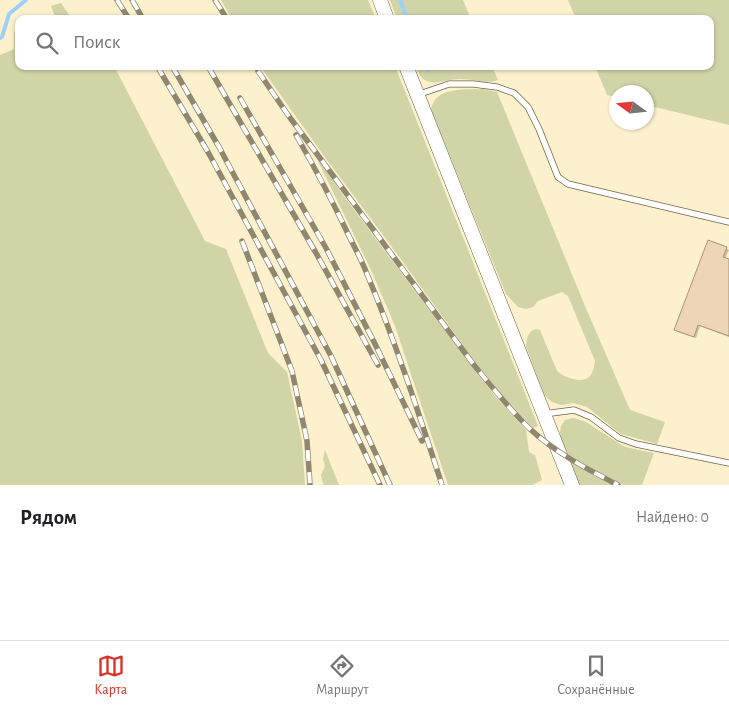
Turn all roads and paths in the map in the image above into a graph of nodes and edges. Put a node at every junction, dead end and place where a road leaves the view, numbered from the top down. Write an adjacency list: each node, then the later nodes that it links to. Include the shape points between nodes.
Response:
1 (380, 0): 2 (street)
2 (386, 15)
3 (408, 70): 4 (street)
4 (417, 95): 5 (lane, via 449,84 497,87 514,93 528,107 558,177 568,184); 6 (street)
5 (729, 222)
6 (544, 414): 7 (lane, via 574,410 591,416 620,438 636,444); 8 (street)
7 (729, 463)
8 (572, 485)

